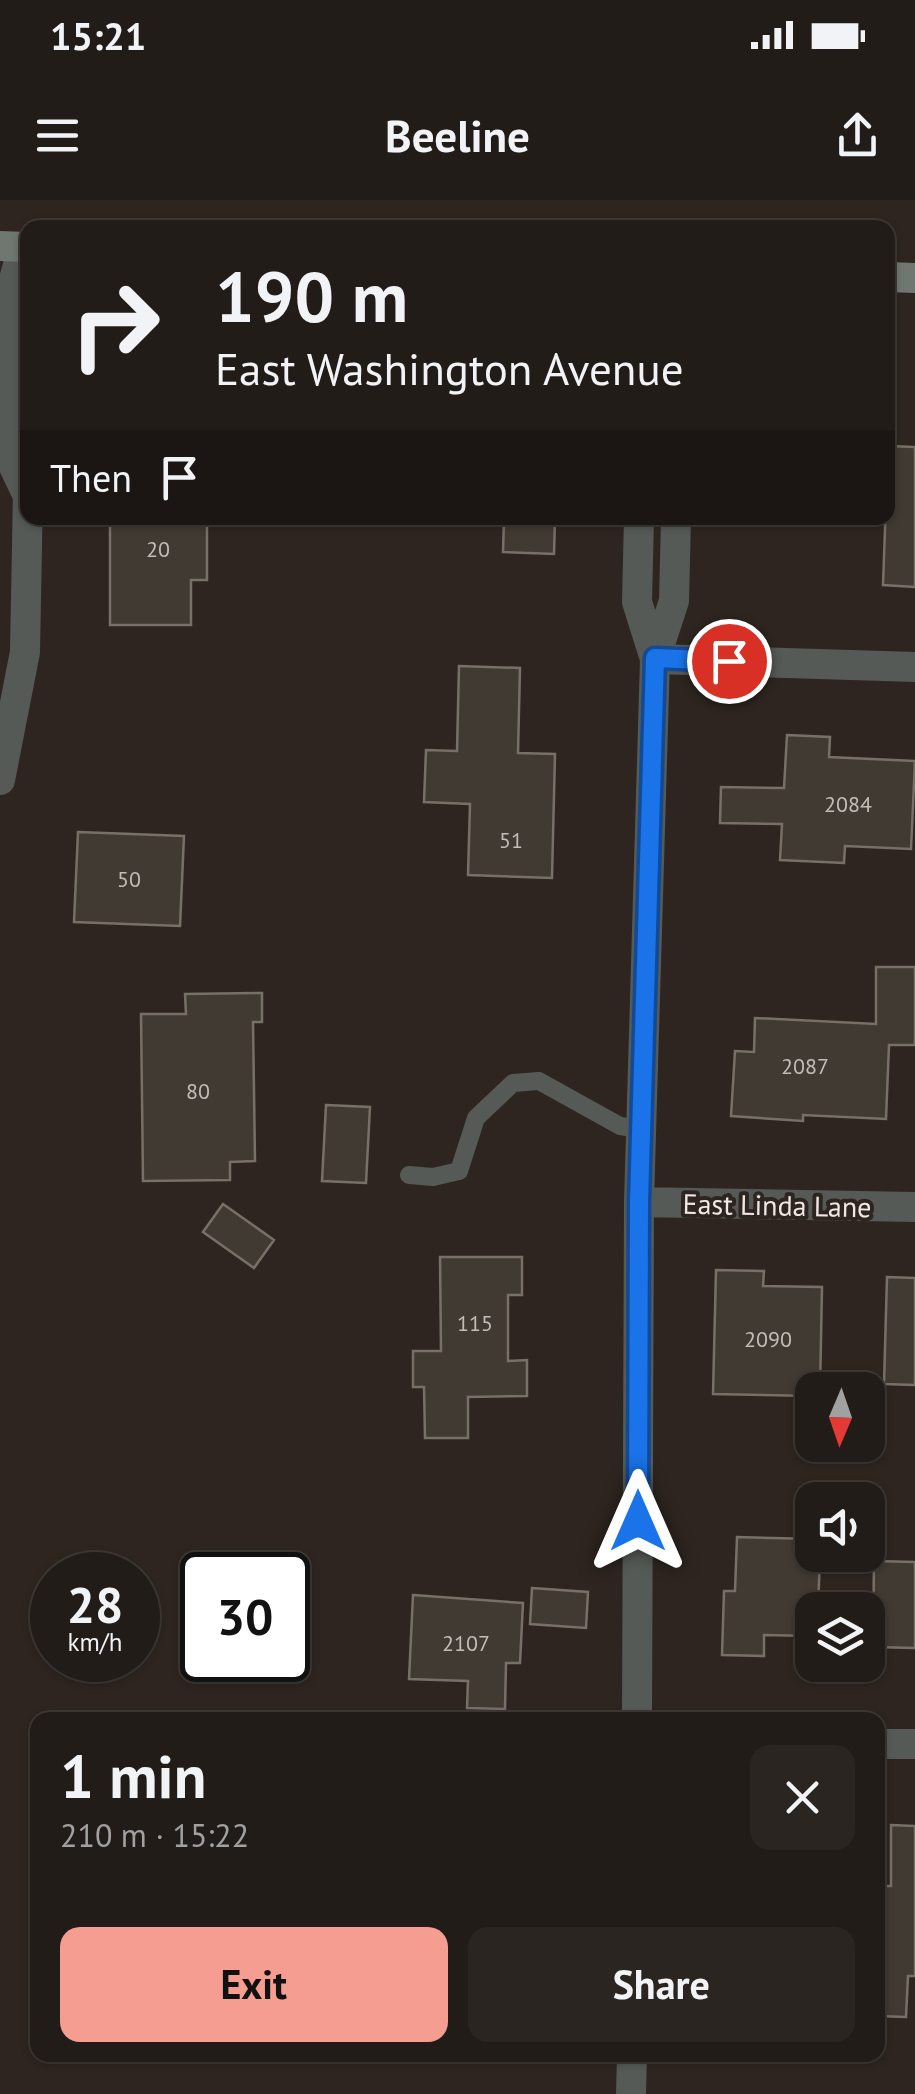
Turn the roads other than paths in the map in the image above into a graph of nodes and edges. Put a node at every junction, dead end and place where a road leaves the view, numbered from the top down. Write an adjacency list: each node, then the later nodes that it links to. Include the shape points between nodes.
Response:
1 (19, 250): 2 (street, via 5,312 4,446)
2 (20, 478)
3 (27, 525): 8 (street, via 25,652)
4 (639, 525): 6 (street, via 638,602)
5 (676, 525): 6 (street, via 674,602)
6 (655, 658): 7 (street); 9 (street)
7 (915, 667)
8 (0, 780)
9 (641, 1129): 10 (lane, via 620,1126 540,1081 514,1083 476,1118 459,1171); 11 (street)
10 (409, 1174)
11 (639, 1202): 12 (street, East Linda Lane); 13 (street)
12 (915, 1207)
13 (637, 1712)
14 (885, 1744): 15 (street)
15 (915, 1744)
16 (632, 2062): 17 (street)
17 (631, 2094)

